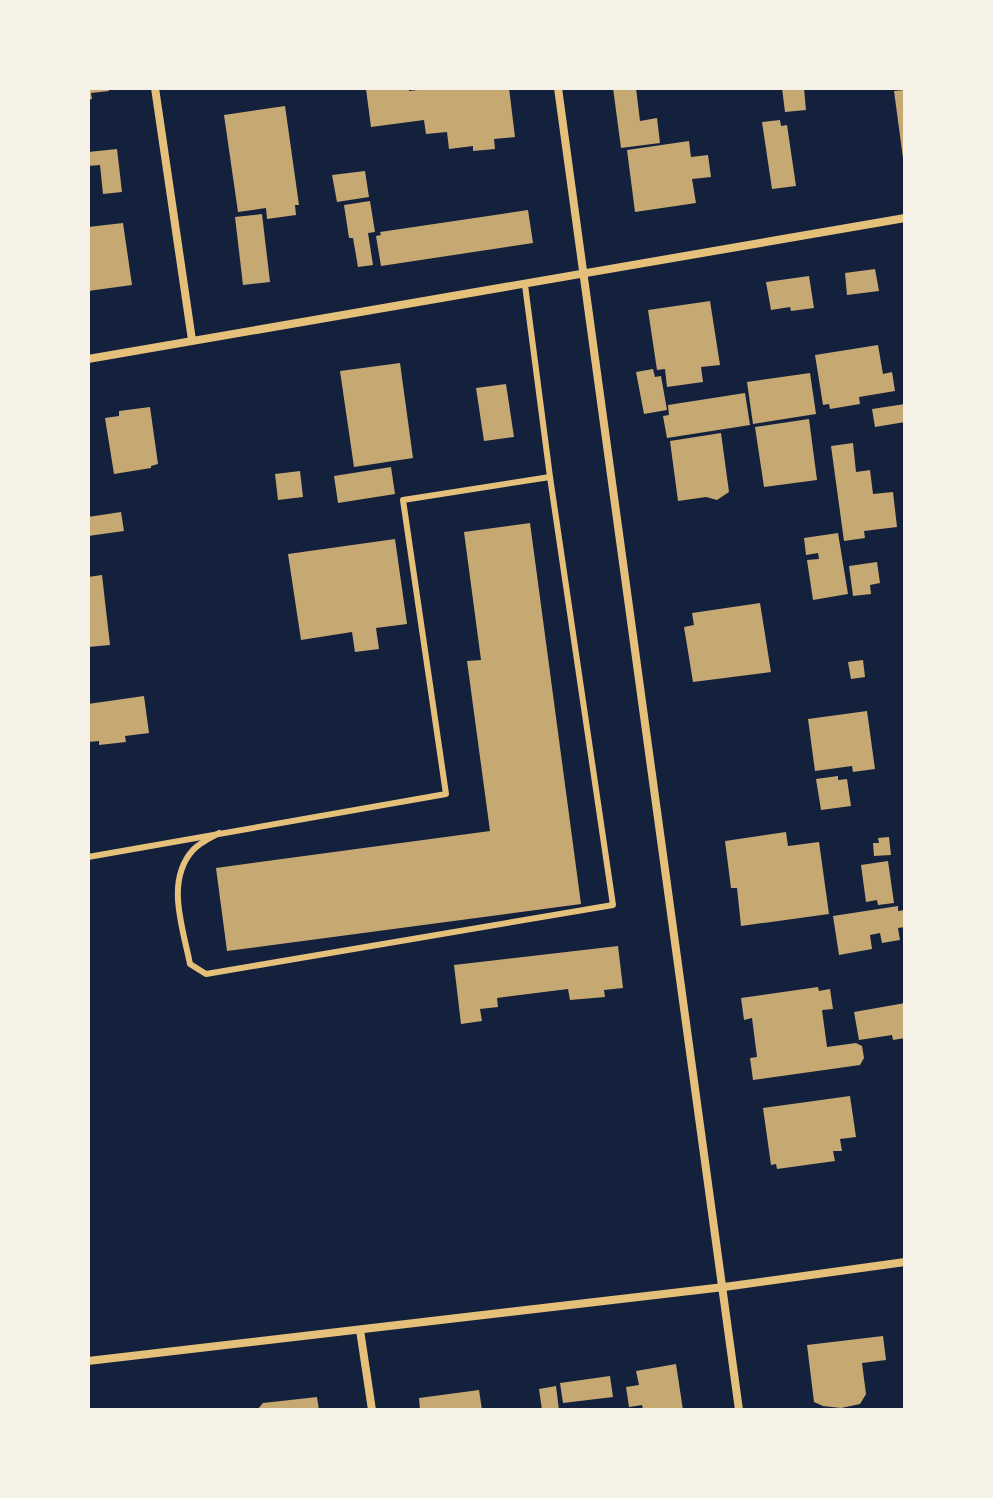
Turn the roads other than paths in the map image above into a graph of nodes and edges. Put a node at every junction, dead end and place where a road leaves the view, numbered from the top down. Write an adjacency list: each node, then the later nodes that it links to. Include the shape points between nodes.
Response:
1 (155, 88): 6 (street)
2 (558, 88): 4 (street)
3 (905, 218): 4 (street)
4 (583, 272): 5 (street); 12 (street)
5 (525, 285): 6 (street); 8 (lane)
6 (192, 340): 7 (street)
7 (88, 359)
8 (550, 477): 9 (lane, via 403,500 446,794); 9 (lane, via 613,905 206,974 190,964 177,898 180,867 194,848)
9 (219, 833): 10 (lane)
10 (88, 857)
11 (905, 1262): 12 (street)
12 (724, 1287): 13 (street); 16 (street)
13 (360, 1330): 14 (street); 15 (street)
14 (88, 1361)
15 (372, 1410)
16 (739, 1410)

